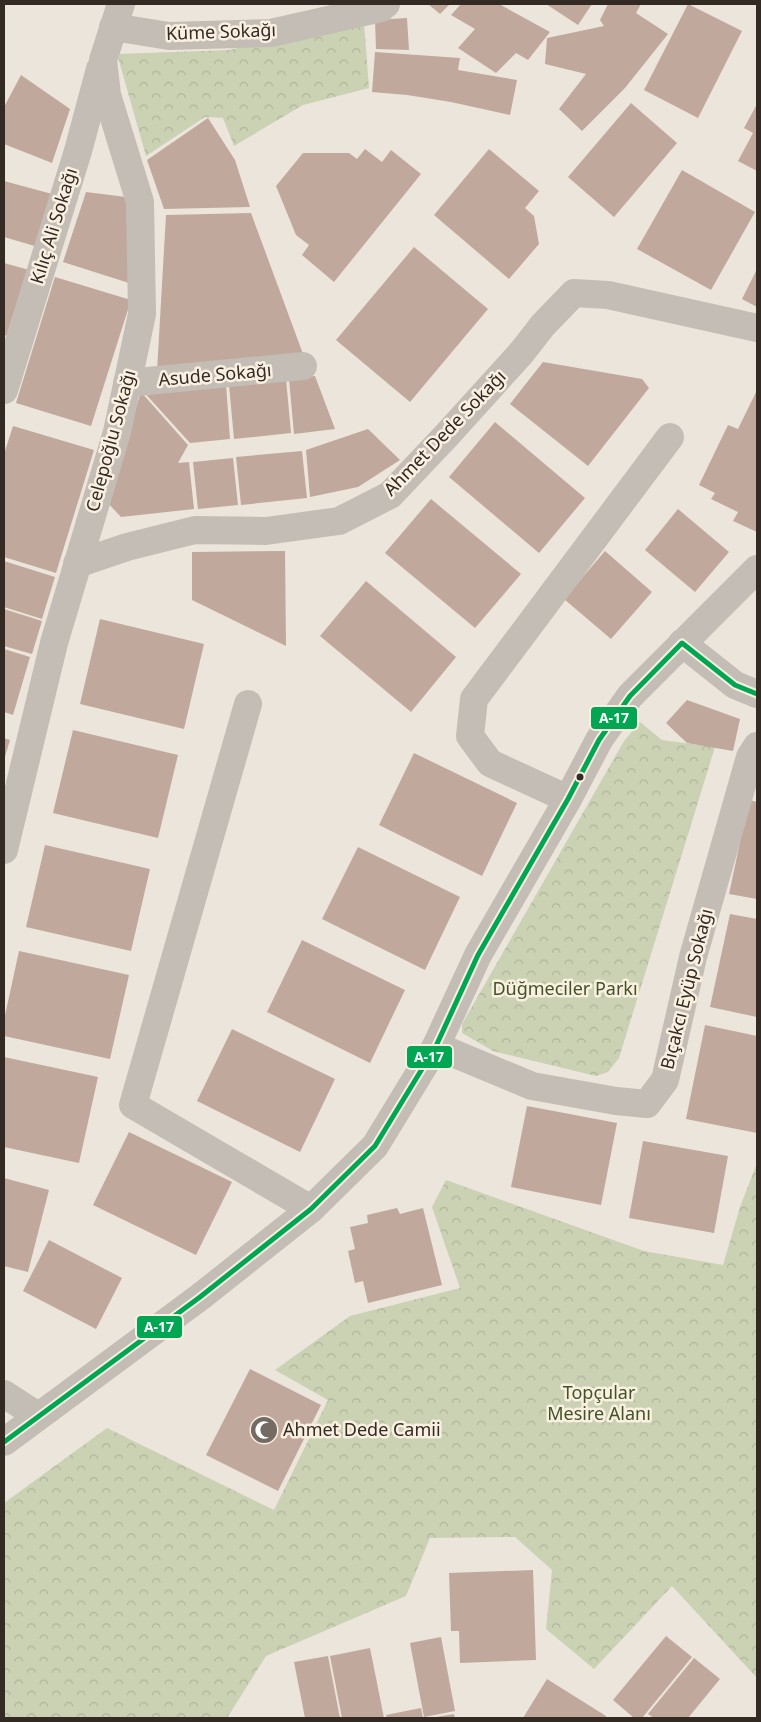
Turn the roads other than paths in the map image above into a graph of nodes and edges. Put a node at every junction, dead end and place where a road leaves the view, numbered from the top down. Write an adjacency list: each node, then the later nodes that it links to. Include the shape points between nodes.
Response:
1 (386, 4): 2 (street, Küme Sokağı, via 381,8 272,33 169,36)
2 (117, 16): 3 (street, Celepoğlu Sokağı)
3 (103, 60): 6 (street, Celepoğlu Sokağı, via 107,95 140,202 142,314); 7 (street, Kılıç Ali Sokağı)
4 (757, 328): 9 (street, Ahmet Dede Sokağı, via 608,295 574,293 390,495 339,521 266,531 196,530 127,547)
5 (303, 366): 6 (street, Asude Sokağı)
6 (127, 383): 9 (street, Celepoğlu Sokağı, via 117,432)
7 (4, 390)
8 (670, 437): 15 (street, via 474,699 470,736 490,763)
9 (77, 564): 16 (street, Celepoğlu Sokağı, via 54,642)
10 (757, 569): 11 (street)
11 (682, 643): 12 (street, via 735,685); 15 (street, via 630,696 599,740)
12 (757, 694)
13 (248, 704): 18 (street, via 133,1105)
14 (757, 746): 17 (street, Bıçakcı Eyüp Sokağı, via 750,757 696,947 665,1080 647,1104 532,1086)
15 (568, 799): 17 (street, via 478,955)
16 (4, 850)
17 (436, 1046): 18 (street, via 375,1146)
18 (312, 1209): 20 (street, via 200,1297)
19 (4, 1394): 20 (street)
20 (38, 1416): 21 (street)
21 (4, 1442)

